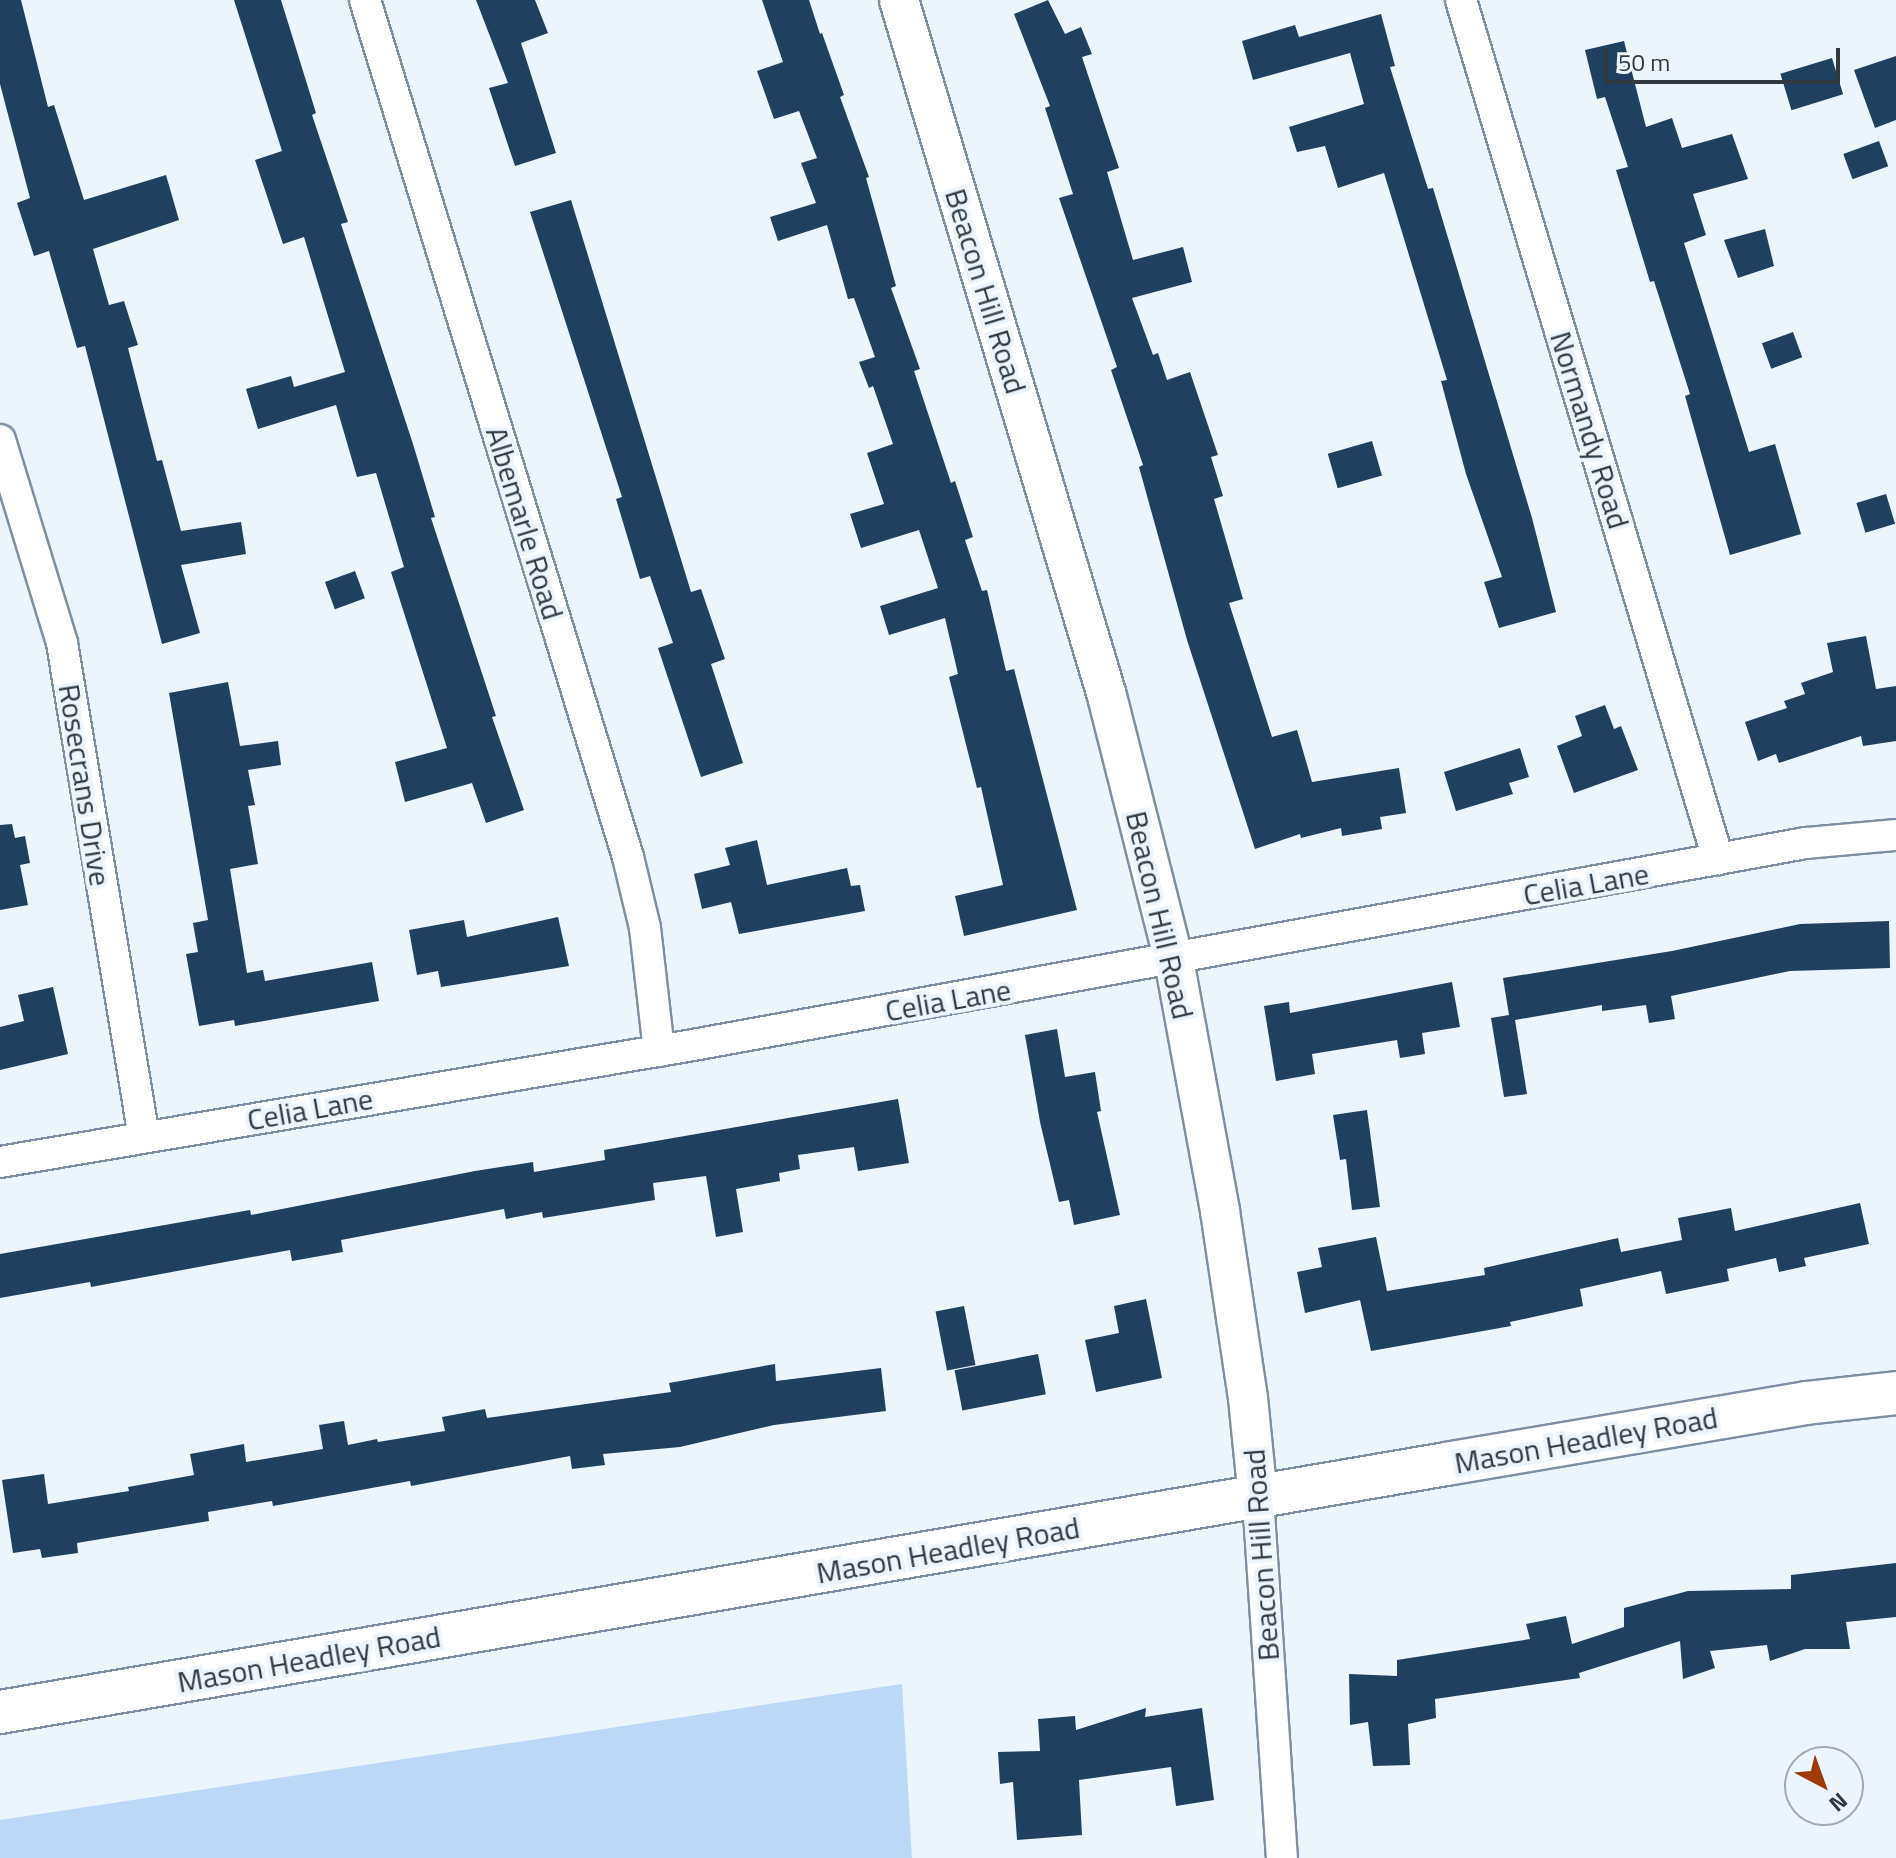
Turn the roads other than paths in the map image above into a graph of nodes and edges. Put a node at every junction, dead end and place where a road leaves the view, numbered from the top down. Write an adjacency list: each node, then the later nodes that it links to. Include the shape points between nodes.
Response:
1 (365, 0): 8 (street, Albemarle Road, via 628,857 645,928)
2 (899, 0): 7 (street, Beacon Hill Road, via 1107,696)
3 (1461, 0): 6 (street, Normandy Road)
4 (0, 440): 9 (street, Rosecrans Drive, via 62,643)
5 (1896, 835): 6 (street, Celia Lane, via 1806,843)
6 (1718, 859): 7 (street, Celia Lane)
7 (1174, 960): 8 (street, Celia Lane); 12 (street, Beacon Hill Road, via 1220,1211)
8 (659, 1051): 9 (street, Celia Lane)
9 (144, 1137): 10 (street, Celia Lane)
10 (0, 1162)
11 (1896, 1393): 12 (main road, Mason Headley Road, via 1806,1403)
12 (1258, 1498): 13 (main road, Mason Headley Road); 14 (street, Beacon Hill Road)
13 (0, 1712)
14 (1282, 1858)

